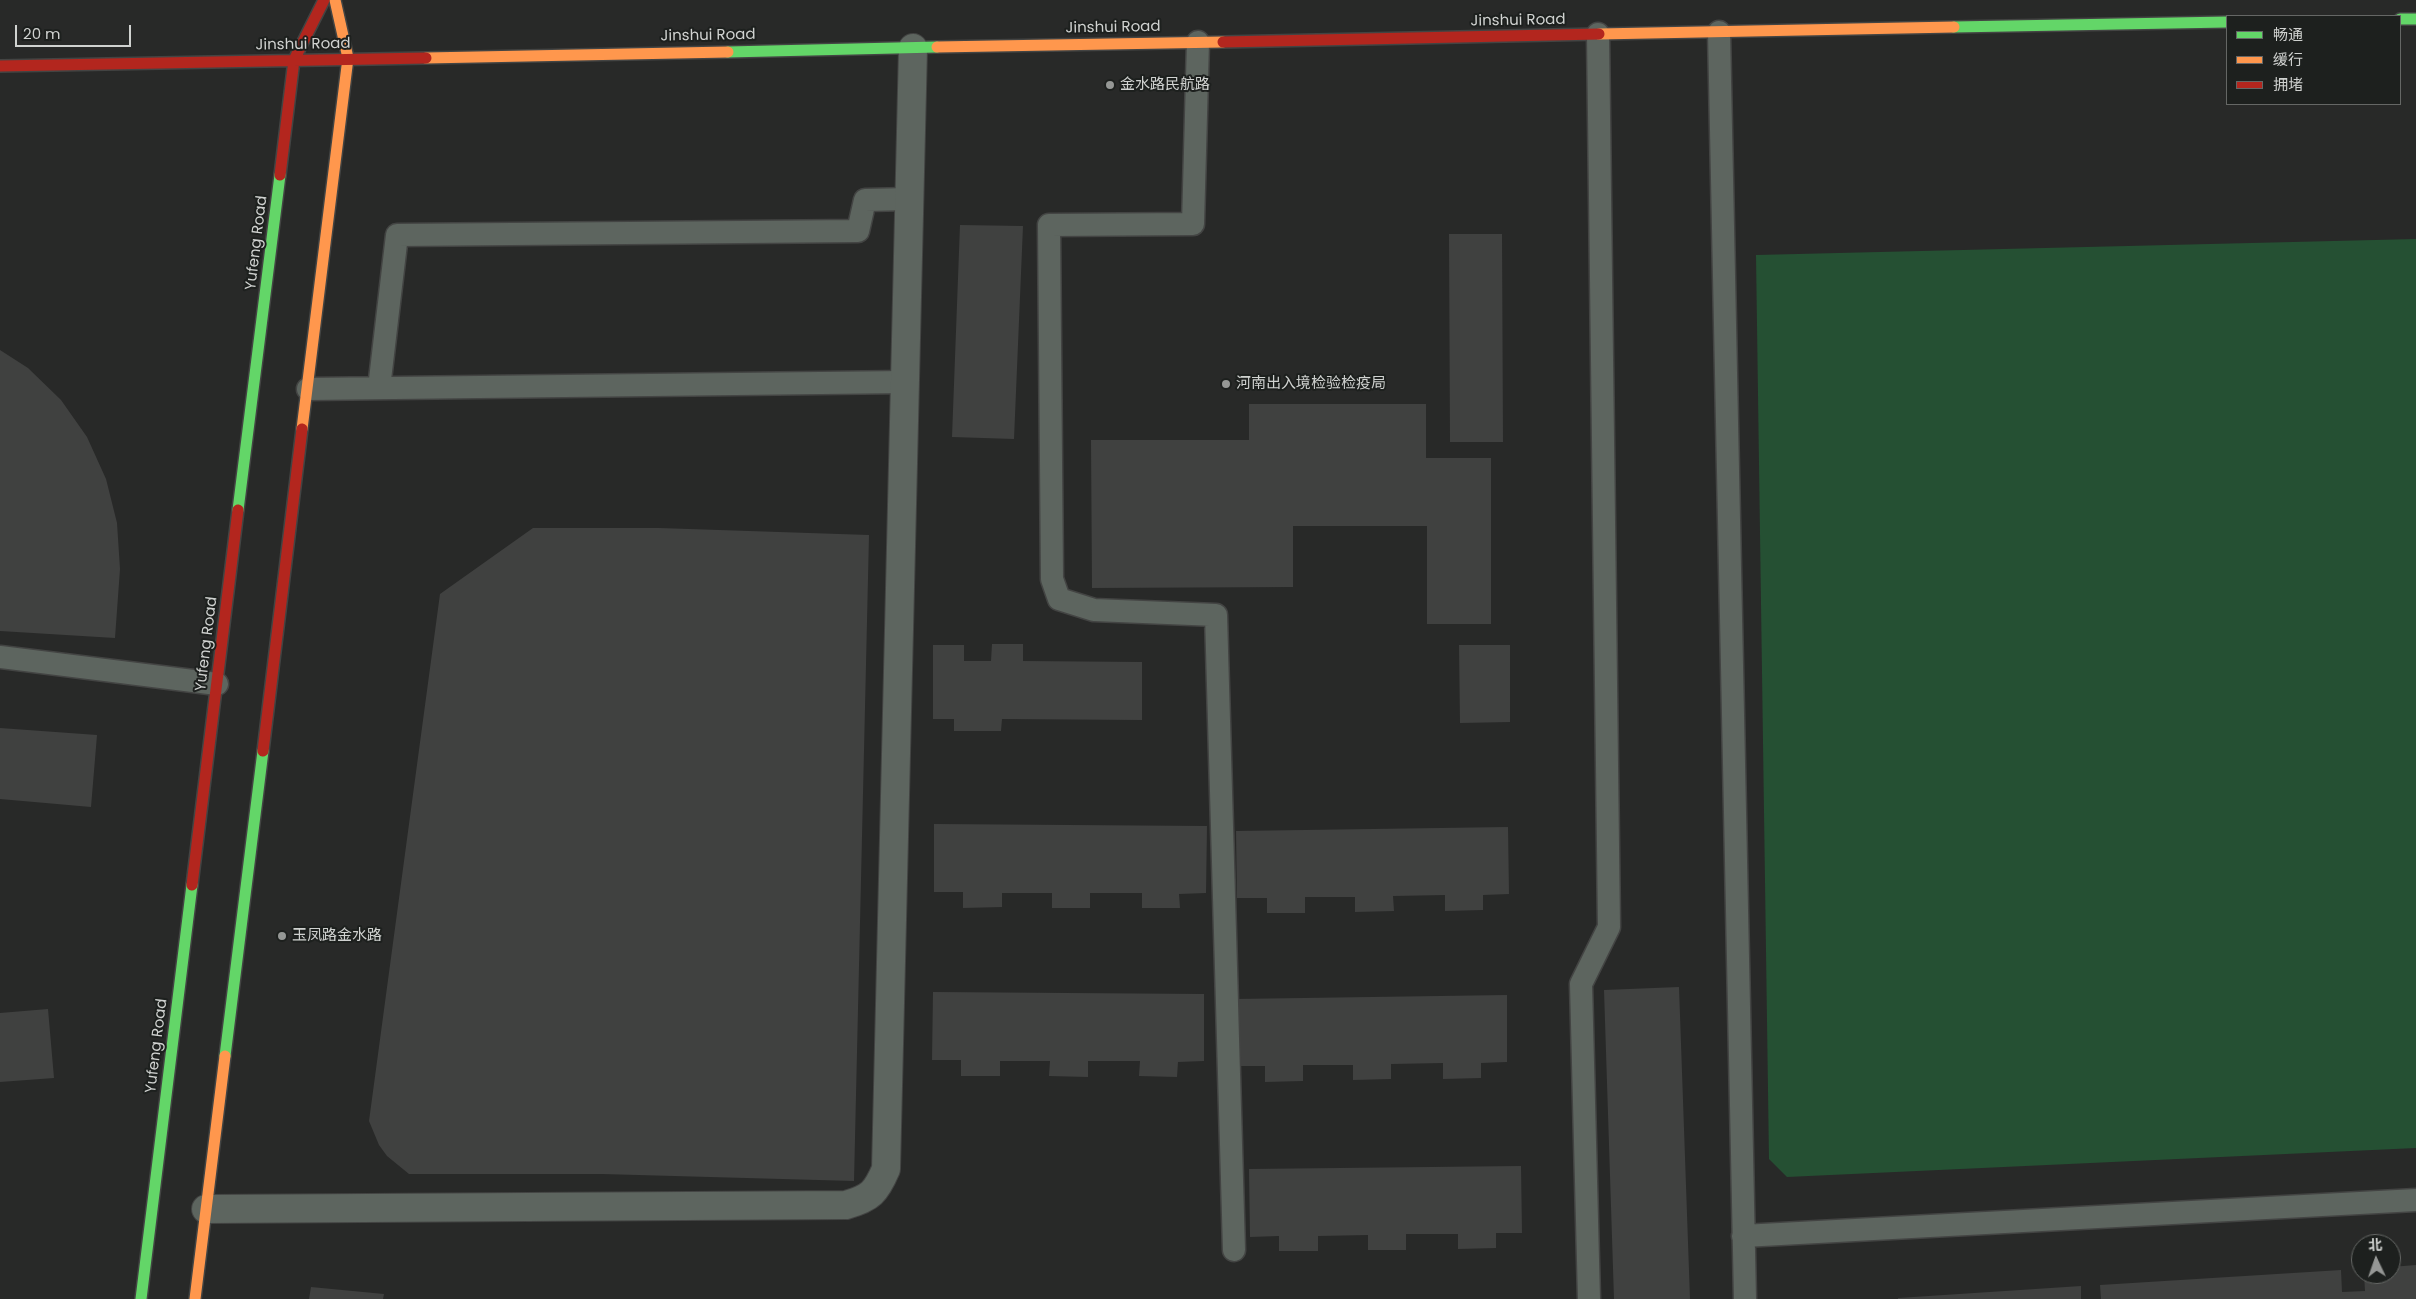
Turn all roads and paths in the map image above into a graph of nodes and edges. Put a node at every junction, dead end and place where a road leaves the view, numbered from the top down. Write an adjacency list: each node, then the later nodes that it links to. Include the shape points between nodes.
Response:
1 (324, 0): 11 (street, Yufeng Road)
2 (335, 0): 10 (street)
3 (2401, 19): 4 (street)
4 (2416, 19)
5 (2226, 22): 6 (street, Jinshui Road)
6 (1719, 32): 7 (street, Jinshui Road); 21 (lane)
7 (1598, 34): 8 (street, Jinshui Road); 25 (lane, via 1609,927 1581,984)
8 (1198, 42): 9 (street, Jinshui Road); 22 (lane, via 1193,224 1048,225 1052,579 1059,599 1094,610 1216,615)
9 (914, 48): 10 (street, Jinshui Road); 13 (street)
10 (348, 58): 11 (street, Jinshui Road); 15 (street)
11 (294, 60): 12 (street, Jinshui Road); 18 (street, Yufeng Road)
12 (0, 66)
13 (910, 199): 14 (street); 16 (lane, via 865,200 858,231 397,235)
14 (906, 382): 16 (lane); 20 (street, via 886,1169 877,1190 846,1205)
15 (308, 388): 16 (lane); 20 (street)
16 (379, 388)
17 (0, 657): 18 (lane)
18 (217, 684): 23 (street, Yufeng Road)
19 (2416, 1200): 21 (lane)
20 (206, 1209): 24 (street)
21 (1743, 1236): 26 (lane)
22 (1234, 1250)
23 (141, 1299)
24 (195, 1299)
25 (1589, 1299)
26 (1745, 1299)

